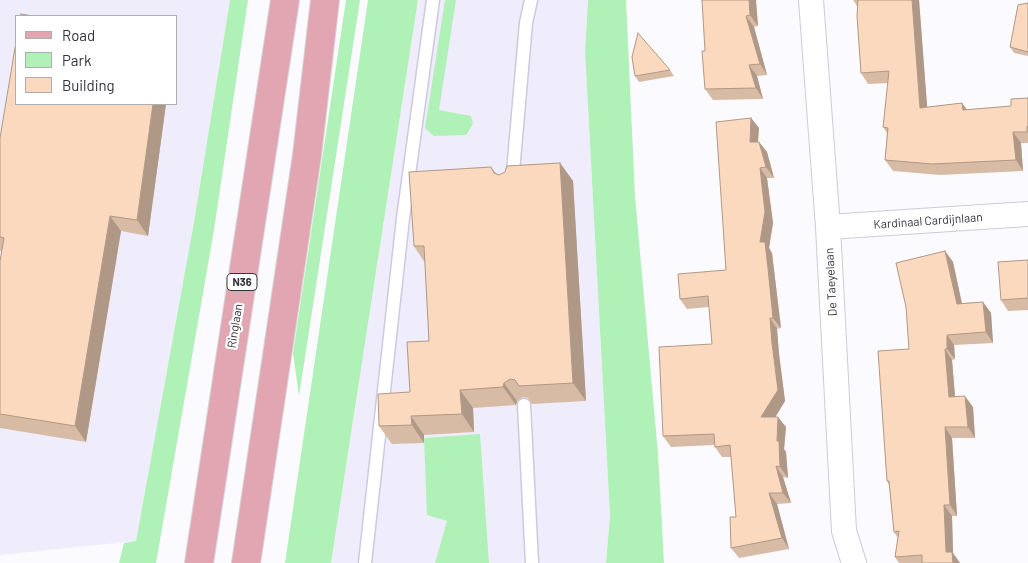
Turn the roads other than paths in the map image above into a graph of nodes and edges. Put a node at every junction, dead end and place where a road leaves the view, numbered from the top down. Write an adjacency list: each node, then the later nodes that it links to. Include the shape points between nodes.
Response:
1 (285, 0): 10 (main road, Ringlaan / N36)
2 (325, 0): 11 (main road, via 307,155)
3 (433, 0): 12 (lane, via 403,218)
4 (530, 0): 6 (lane)
5 (810, 0): 8 (street, De Taeyelaan)
6 (512, 185)
7 (1028, 214): 8 (street, Kardinaal Cardijnlaan)
8 (828, 227): 14 (street, De Taeyelaan, via 844,531)
9 (524, 405): 13 (lane)
10 (199, 563)
11 (246, 563)
12 (365, 563)
13 (532, 563)
14 (854, 563)

